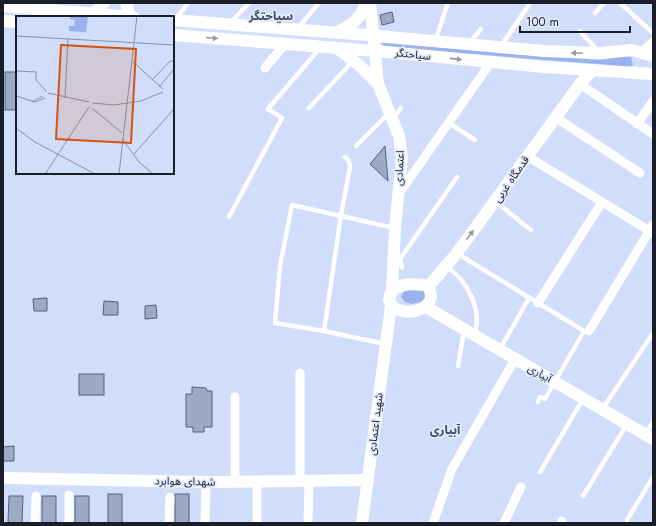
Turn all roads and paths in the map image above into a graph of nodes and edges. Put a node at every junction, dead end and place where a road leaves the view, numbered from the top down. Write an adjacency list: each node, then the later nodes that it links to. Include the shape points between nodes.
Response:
1 (104, 3): 16 (street)
2 (126, 3): 18 (street)
3 (188, 3): 19 (lane)
4 (249, 3): 20 (lane)
5 (319, 3): 21 (lane)
6 (366, 3): 24 (street, via 358,20)
7 (370, 3): 27 (street); 28 (street, via 379,28)
8 (448, 3): 29 (lane)
9 (530, 3): 35 (lane)
10 (604, 3): 15 (lane)
11 (620, 3): 25 (lane)
12 (4, 6): 13 (street)
13 (40, 6): 14 (street)
14 (72, 8): 16 (street)
15 (595, 13)
16 (93, 14): 17 (street)
17 (118, 16)
18 (131, 16)
19 (174, 20): 20 (street)
20 (230, 24): 21 (street)
21 (296, 30): 24 (street)
22 (481, 30): 32 (lane)
23 (580, 31): 38 (lane)
24 (336, 32): 27 (street)
25 (653, 33)
26 (174, 35): 30 (street, سیاحتگر, one-way to 30)
27 (374, 36): 28 (street, سیاحتگر); 36 (street, اعتمادی)
28 (397, 38): 29 (street, سیاحتگر)
29 (435, 41): 32 (street, سیاحتگر)
30 (285, 44): 33 (street, سیاحتگر); 43 (street)
31 (653, 44): 39 (street)
32 (468, 45): 35 (street, سیاحتگر)
33 (321, 47): 34 (street, سیاحتگر); 68 (lane, via 268,109 282,118)
34 (337, 48): 36 (street, سیاحتگر); 40 (street)
35 (500, 48): 37 (street, سیاحتگر)
36 (376, 51): 41 (street, سیاحتگر, one-way to 41); 47 (street, اعتمادی)
37 (544, 52): 38 (street, سیاحتگر, one-way to 37); 42 (street)
38 (601, 53): 39 (street, سیاحتگر, via 632,50)
39 (648, 54): 45 (street)
40 (353, 61): 47 (street); 50 (lane)
41 (490, 62): 42 (street, سیاحتگر); 51 (street)
42 (544, 67): 44 (street, سیاحتگر)
43 (266, 68)
44 (592, 70): 45 (street, سیاحتگر); 48 (street, قدمگاه غربی)
45 (639, 73): 46 (street, سیاحتگر)
46 (653, 74)
47 (378, 84): 52 (street, اعتمادی)
48 (580, 84): 53 (street, قدمگاه غربی); 55 (street)
49 (653, 101): 55 (street)
50 (309, 108)
51 (459, 108): 54 (street); 56 (lane)
52 (395, 113): 59 (lane); 64 (street, اعتمادی, via 402,158)
53 (555, 117): 60 (street, قدمگاه غربی); 62 (street)
54 (449, 123): 58 (lane); 64 (street)
55 (637, 124): 57 (street)
56 (438, 131)
57 (653, 134)
58 (475, 140)
59 (356, 146)
60 (527, 156): 65 (street, قدمگاه غربی); 66 (street)
61 (345, 157): 67 (lane, via 350,167)
62 (640, 173)
63 (457, 177): 73 (lane)
64 (397, 196): 69 (street, اعتمادی)
65 (495, 202): 70 (lane); 72 (street, قدمگاه غربی, one-way to 65)
66 (602, 202): 71 (street); 78 (street)
67 (341, 216): 69 (lane); 81 (lane); 81 (lane, via 292,205 280,266 275,323)
68 (229, 217)
69 (395, 228): 73 (street, اعتمادی)
70 (531, 230)
71 (652, 230): 82 (street)
72 (457, 253): 74 (street, قدمگاه غربی); 77 (lane)
73 (399, 263): 76 (street, اعتمادی)
74 (446, 266): 75 (street, قدمگاه غربی); 83 (lane, via 454,272 474,301 478,320)
75 (428, 287): 76 (street, via 410,284); 79 (street, via 432,297)
76 (392, 290): 80 (street, اعتمادی, via 389,300)
77 (529, 298): 78 (lane); 86 (lane)
78 (538, 303): 82 (lane)
79 (426, 307): 80 (street); 83 (street, آبیاری)
80 (396, 309): 85 (street, شهید اعتمادی, via 388,324)
81 (324, 331): 85 (lane)
82 (586, 331): 90 (lane)
83 (469, 332): 86 (street, آبیاری); 88 (lane)
84 (653, 333): 94 (lane)
85 (385, 344): 101 (street, شهید اعتمادی)
86 (500, 350): 87 (street, آبیاری)
87 (516, 359): 90 (street, آبیاری); 119 (street, via 452,468)
88 (458, 366)
89 (300, 373): 103 (street)
90 (555, 382): 92 (street, آبیاری); 93 (lane, via 545,400 540,397)
91 (236, 397): 105 (street)
92 (583, 398): 94 (street, آبیاری); 98 (lane)
93 (538, 402)
94 (602, 409): 96 (street, آبیاری)
95 (653, 422): 97 (lane)
96 (627, 424): 97 (street, آبیاری); 109 (lane)
97 (649, 437)
98 (540, 472)
99 (653, 477): 111 (lane)
100 (3, 478): 104 (street, شهدای هوابرد)
101 (368, 480): 103 (street, شهدای هوابرد); 118 (street, شهید اعتمادی)
102 (258, 481): 103 (street, شهدای هوابرد); 105 (street, شهدای هوابرد); 116 (street)
103 (304, 481): 117 (street)
104 (206, 482): 105 (street, شهدای هوابرد); 115 (street)
105 (235, 482)
106 (521, 487): 120 (street)
107 (69, 495): 113 (street)
108 (36, 496): 112 (street)
109 (583, 496)
110 (170, 497): 114 (street)
111 (627, 520)
112 (35, 523)
113 (69, 523)
114 (169, 523)
115 (204, 523)
116 (257, 523)
117 (308, 523)
118 (362, 523)
119 (433, 523)
120 (504, 523)

